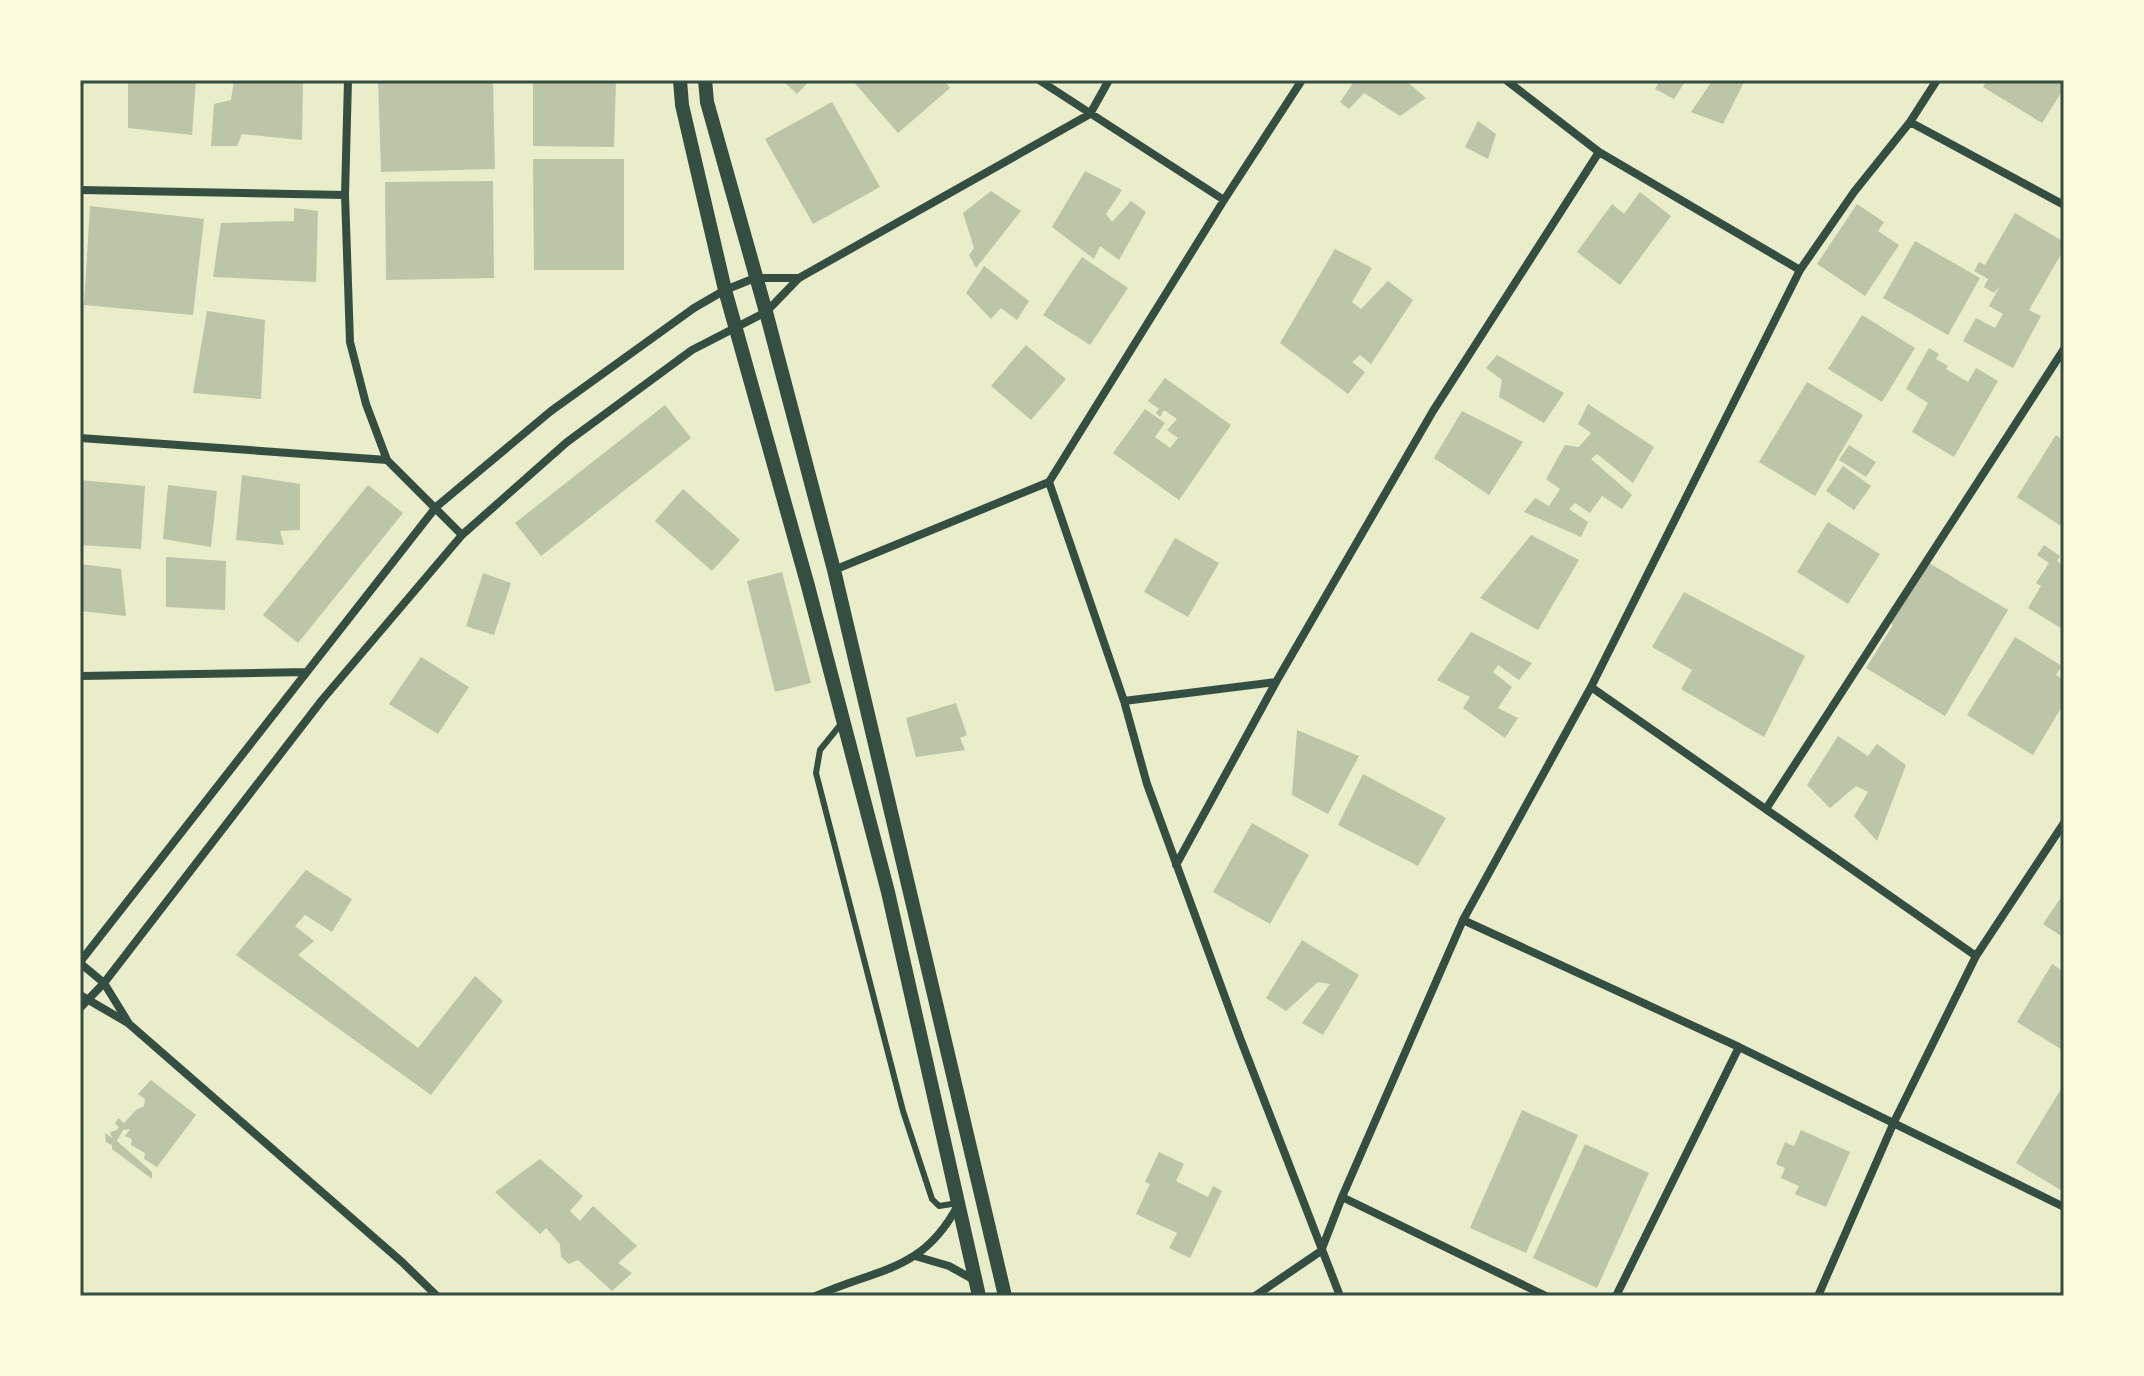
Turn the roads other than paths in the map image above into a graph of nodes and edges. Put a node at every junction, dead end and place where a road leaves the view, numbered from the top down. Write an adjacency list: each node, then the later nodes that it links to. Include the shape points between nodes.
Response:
1 (348, 80): 13 (street)
2 (680, 80): 19 (street)
3 (705, 80): 17 (street)
4 (1039, 80): 9 (street)
5 (1109, 80): 9 (street)
6 (1302, 80): 14 (street)
7 (1506, 80): 11 (street)
8 (1937, 80): 10 (street)
9 (1090, 114): 14 (street); 18 (street)
10 (1910, 122): 15 (street); 16 (street)
11 (1599, 152): 16 (street); 31 (street, via 1433,411)
12 (80, 190): 13 (street)
13 (345, 195): 24 (street, via 350,342)
14 (1224, 200): 25 (street)
15 (2064, 205)
16 (1800, 270): 32 (street)
17 (755, 278): 18 (street); 19 (street); 20 (street)
18 (799, 278): 20 (street)
19 (725, 290): 21 (street); 26 (street, via 551,411)
20 (766, 312): 21 (street); 28 (street)
21 (737, 326): 27 (street, via 692,350 567,442); 34 (street)
22 (2064, 349): 35 (street)
23 (80, 438): 24 (street)
24 (387, 460): 26 (street)
25 (1049, 482): 28 (street); 33 (street)
26 (436, 507): 27 (street); 29 (street)
27 (462, 535): 41 (street, via 322,700)
28 (834, 570): 55 (street)
29 (306, 672): 30 (street); 40 (street)
30 (80, 676)
31 (1276, 682): 33 (street); 37 (street)
32 (1591, 687): 35 (street); 38 (street)
33 (1124, 701): 37 (street)
34 (843, 723): 47 (street, via 888,892); 47 (lane, via 820,750 816,773 922,1170 935,1203)
35 (1766, 809): 39 (street)
36 (2064, 823): 39 (street)
37 (1176, 865): 49 (street)
38 (1463, 920): 44 (street); 46 (street)
39 (1976, 956): 45 (street)
40 (80, 963): 41 (street)
41 (104, 983): 42 (street); 43 (street)
42 (82, 1001): 43 (street)
43 (128, 1023): 52 (street)
44 (1739, 1047): 45 (street); 59 (street)
45 (1894, 1122): 48 (street); 60 (street)
46 (1342, 1197): 49 (street); 58 (street)
47 (958, 1203): 50 (street, via 945,1229); 51 (street)
48 (2064, 1207)
49 (1321, 1251): 56 (street); 57 (street)
50 (915, 1256): 51 (street); 53 (street)
51 (976, 1281): 54 (street)
52 (437, 1296)
53 (816, 1296)
54 (979, 1296)
55 (1005, 1296)
56 (1255, 1296)
57 (1340, 1296)
58 (1546, 1296)
59 (1616, 1296)
60 (1818, 1296)

